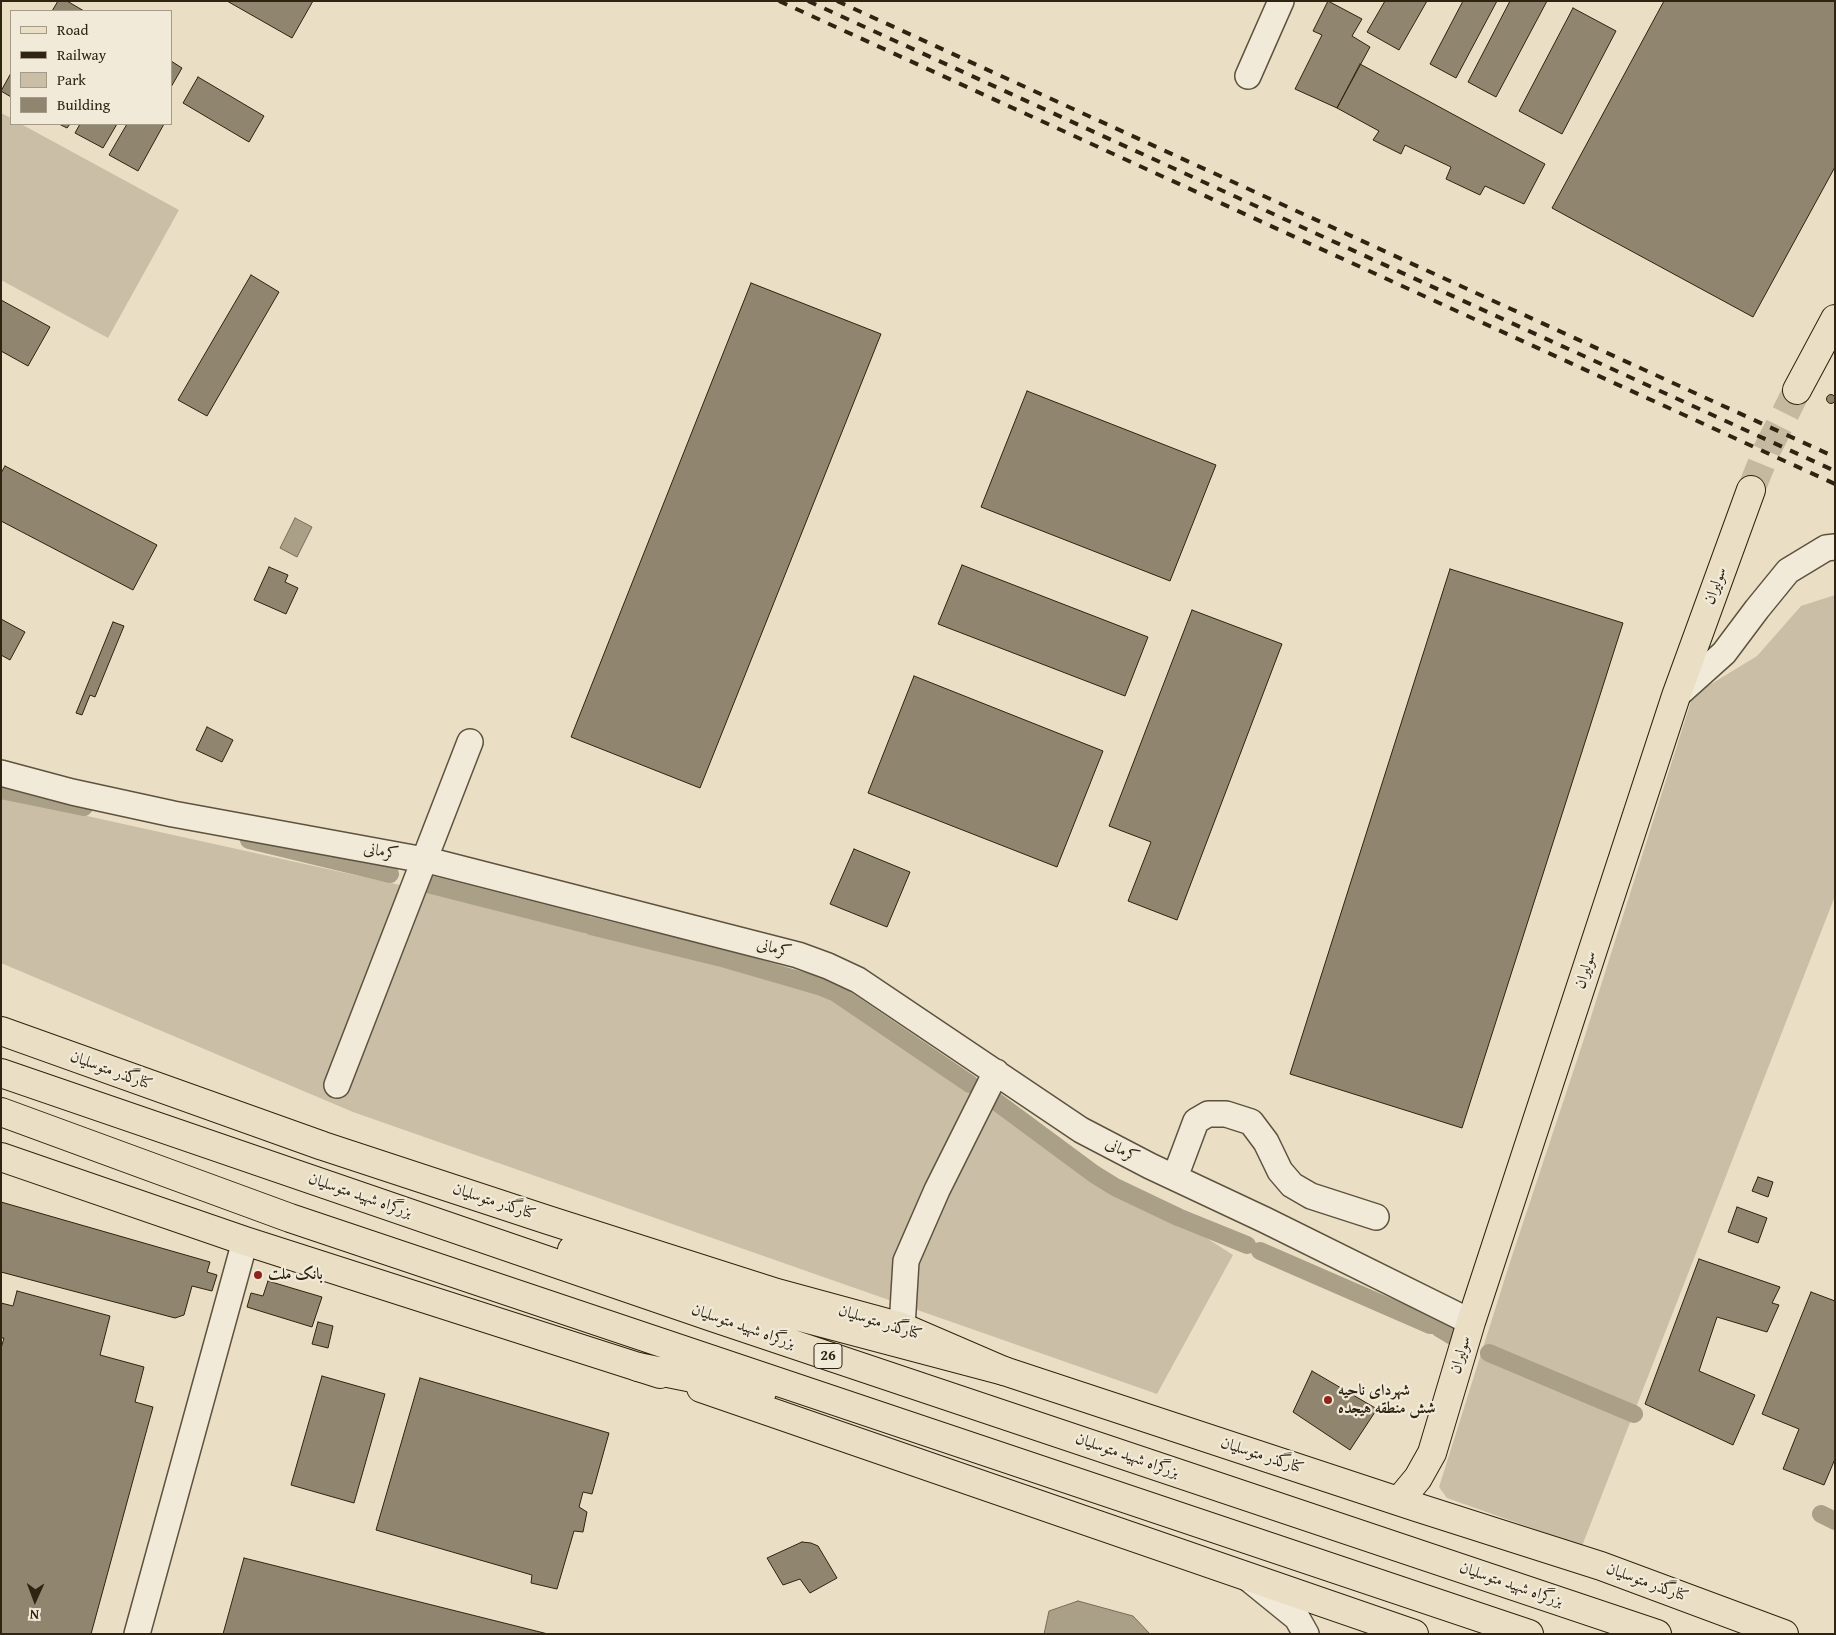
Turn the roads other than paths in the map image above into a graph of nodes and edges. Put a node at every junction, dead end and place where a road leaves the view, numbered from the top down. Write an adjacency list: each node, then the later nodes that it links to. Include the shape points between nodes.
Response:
1 (1281, 1): 2 (street)
2 (1248, 76)
3 (1835, 318): 4 (main road)
4 (1797, 390)
5 (1751, 490): 7 (main road, سولیران)
6 (1835, 547): 7 (street, via 1826,548 1788,571 1724,653)
7 (1676, 696): 21 (main road, سولیران)
8 (470, 742): 10 (street)
9 (1, 773): 10 (street, کرمانی, via 173,814)
10 (424, 860): 12 (street, کرمانی, via 798,955 828,966 858,980); 14 (street)
11 (1, 1031): 22 (main road, کنارگذر متوسلیان, via 323,1146 548,1220 776,1293)
12 (996, 1072): 17 (street, کرمانی, via 1082,1130); 22 (street, via 937,1190 906,1261)
13 (1, 1073): 19 (main road, بزرگراه شهید متوسلیان / 26)
14 (337, 1085)
15 (1, 1112): 25 (main road, 26, via 290,1218)
16 (1, 1157): 20 (main road)
17 (1175, 1178): 18 (street, via 1196,1121 1208,1114 1226,1114 1251,1122 1292,1186 1311,1196); 21 (street, کرمانی)
18 (1376, 1217)
19 (472, 1234): 24 (main road, via 574,1251 800,1317); 34 (main road, بزرگراه شهید متوسلیان / 26)
20 (245, 1241): 23 (main road); 30 (street)
21 (1471, 1322): 26 (main road, سولیران)
22 (902, 1326): 24 (main road, کنارگذر متوسلیان)
23 (638, 1367): 25 (main road); 29 (main road)
24 (1004, 1371): 27 (main road, کنارگذر متوسلیان)
25 (876, 1414): 33 (main road, 26)
26 (1432, 1453): 27 (main road, via 1418,1478); 28 (main road, via 1434,1500)
27 (1398, 1501): 28 (main road, کنارگذر متوسلیان)
28 (1443, 1516): 35 (main road, کنارگذر متوسلیان, via 1601,1566)
29 (1247, 1578): 31 (street, via 1297,1618); 32 (main road)
30 (137, 1634)
31 (1306, 1634)
32 (1414, 1634)
33 (1529, 1634)
34 (1657, 1634)
35 (1784, 1634)

